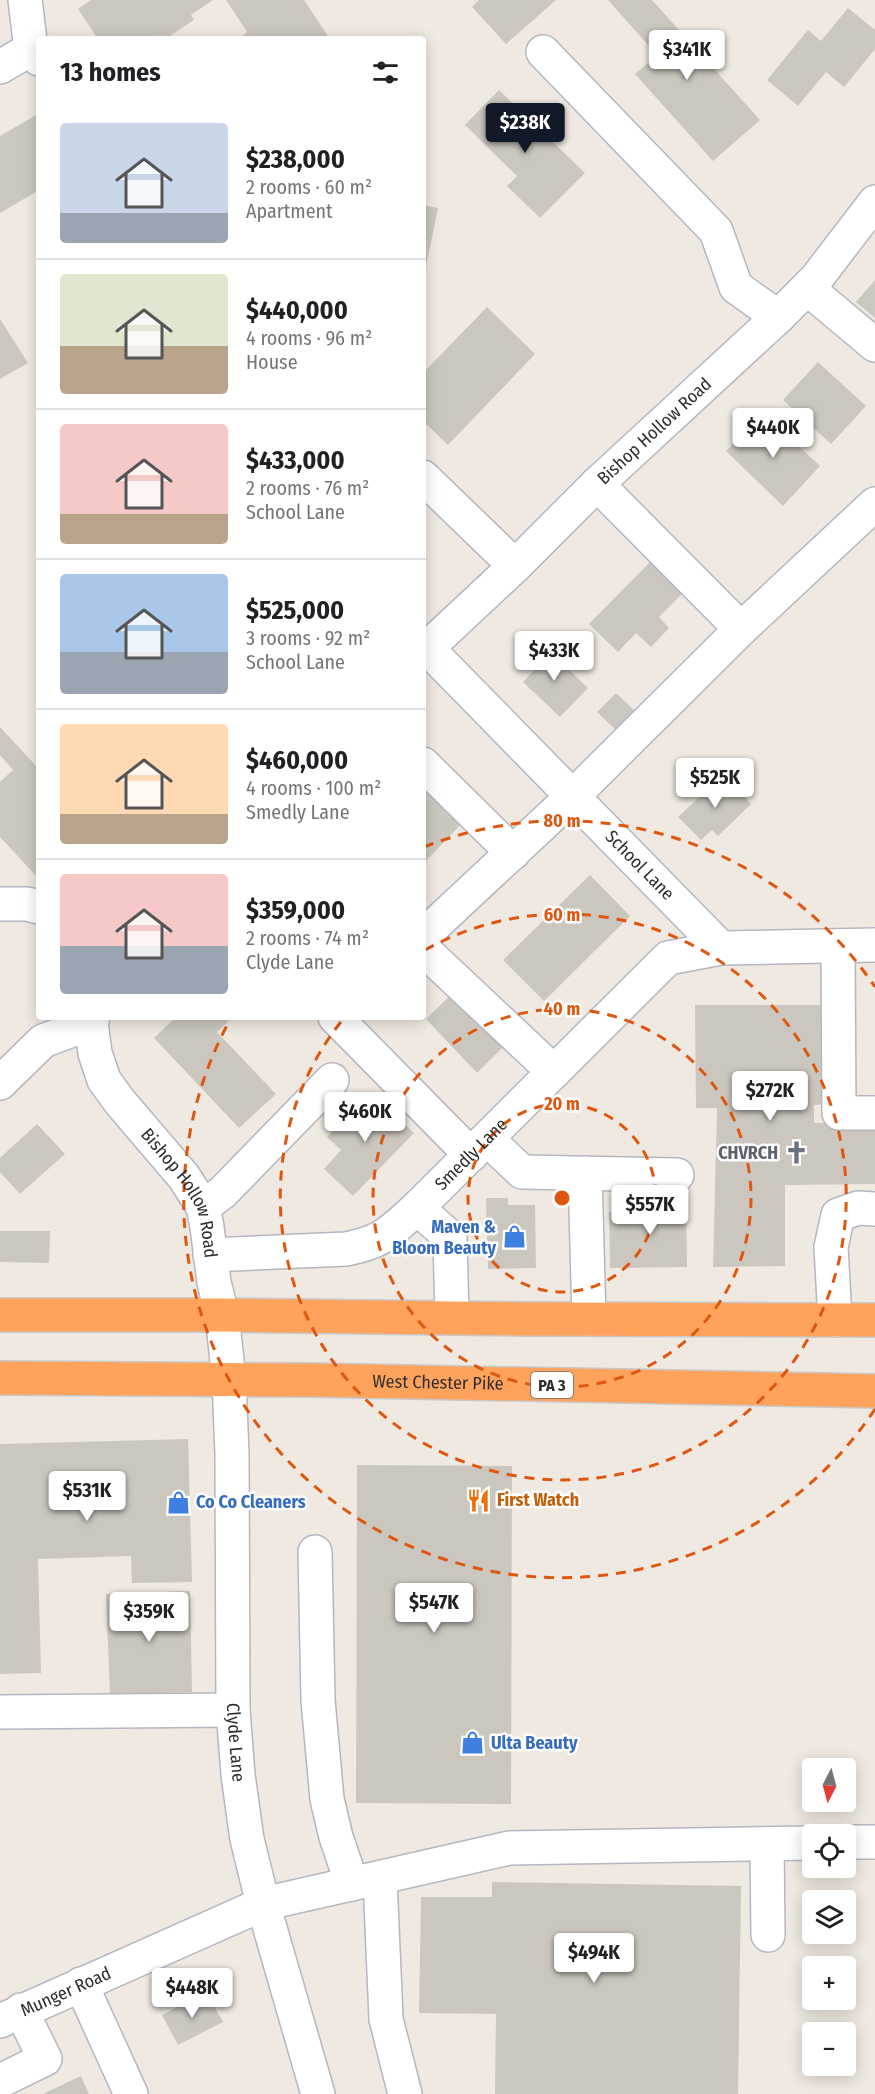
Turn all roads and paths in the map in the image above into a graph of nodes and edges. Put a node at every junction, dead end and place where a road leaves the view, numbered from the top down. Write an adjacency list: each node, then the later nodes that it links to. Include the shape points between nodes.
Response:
1 (25, 0): 3 (street)
2 (543, 51): 7 (street, via 716,231 736,287)
3 (35, 54): 4 (street)
4 (0, 67)
5 (875, 202): 6 (street, Bishop Hollow Road)
6 (807, 288): 7 (street, Bishop Hollow Road); 8 (street)
7 (778, 317): 10 (street, Bishop Hollow Road)
8 (875, 345)
9 (426, 480): 12 (street)
10 (597, 484): 12 (street, Bishop Hollow Road); 13 (street)
11 (875, 504): 13 (street)
12 (515, 566): 14 (street, Bishop Hollow Road)
13 (741, 629): 17 (street)
14 (426, 649)
15 (426, 651): 17 (street, School Lane)
16 (426, 767): 18 (street)
17 (573, 796): 18 (street); 24 (street, School Lane)
18 (513, 853): 21 (street)
19 (0, 904): 20 (street)
20 (36, 906)
21 (426, 933)
22 (875, 945): 23 (street)
23 (838, 946): 24 (street); 31 (street, via 839,1113)
24 (721, 948): 28 (street, Smedly Lane, via 668,958)
25 (426, 952): 28 (street)
26 (92, 1020): 30 (street, Bishop Hollow Road, via 43,1041); 35 (street, Bishop Hollow Road, via 95,1053 104,1080 184,1177)
27 (338, 1020): 32 (street)
28 (554, 1072): 32 (street, Smedly Lane)
29 (332, 1080): 35 (street, via 224,1192)
30 (0, 1083)
31 (875, 1113)
32 (479, 1147): 33 (street, via 522,1172); 36 (street, Smedly Lane)
33 (585, 1173): 34 (street); 42 (street)
34 (677, 1175)
35 (202, 1207): 38 (street, Bishop Hollow Road)
36 (417, 1208): 38 (street, Smedly Lane, via 383,1239 365,1245); 41 (street, via 450,1237)
37 (875, 1209): 43 (street, via 858,1208 838,1215 831,1247)
38 (210, 1255): 40 (street, Bishop Hollow Road)
39 (0, 1315): 40 (highway)
40 (222, 1315): 41 (highway); 46 (street, Bishop Hollow Road)
41 (452, 1317): 42 (highway)
42 (589, 1319): 43 (highway)
43 (835, 1320): 44 (highway)
44 (875, 1320)
45 (0, 1378): 46 (highway, West Chester Pike / PA 3)
46 (229, 1379): 47 (highway, West Chester Pike / PA 3); 49 (street, Clyde Lane)
47 (875, 1391)
48 (315, 1552): 55 (street, via 318,1700 327,1799 336,1837)
49 (233, 1710): 50 (street, via 73,1700); 56 (street, Clyde Lane, via 247,1839)
50 (0, 1712)
51 (856, 1842): 52 (street)
52 (875, 1842)
53 (802, 1843): 54 (street, Munger Road)
54 (767, 1844): 55 (street, Munger Road, via 509,1848); 57 (street)
55 (366, 1881): 56 (street, Munger Road); 63 (street, via 386,2019)
56 (263, 1904): 58 (street, Munger Road); 62 (street, Clyde Lane)
57 (768, 1935)
58 (81, 1984): 59 (street, Munger Road); 61 (street)
59 (9, 2009): 60 (street, via 45,2059)
60 (0, 2081)
61 (131, 2094)
62 (318, 2094)
63 (405, 2094)

